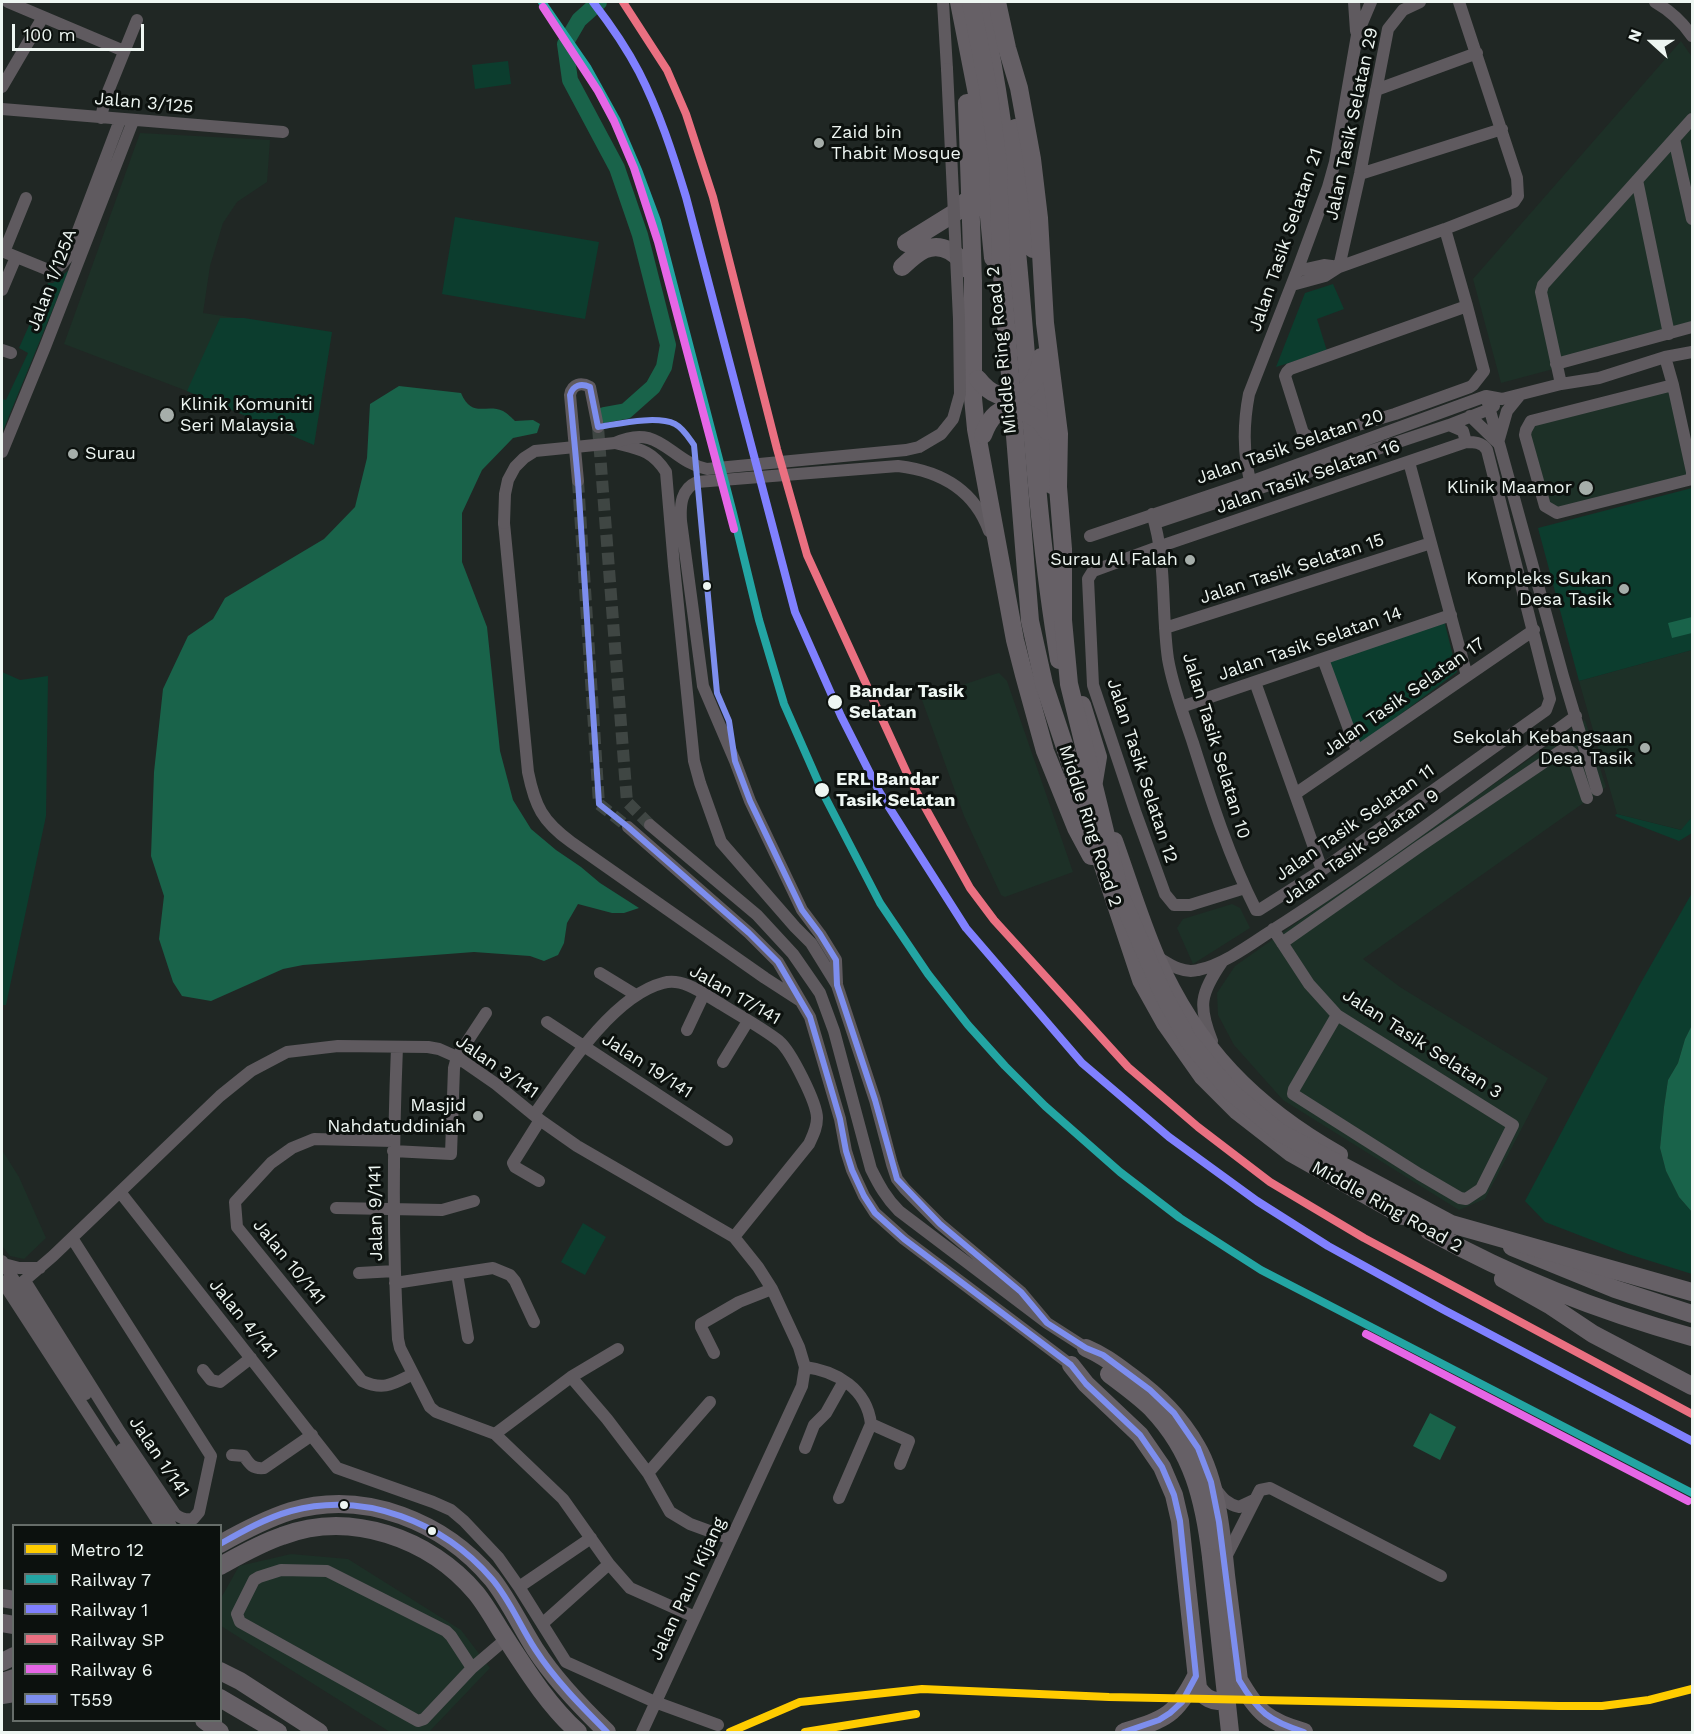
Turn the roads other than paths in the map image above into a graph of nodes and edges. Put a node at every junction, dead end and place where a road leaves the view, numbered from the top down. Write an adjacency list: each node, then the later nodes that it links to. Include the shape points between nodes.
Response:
1 (7, 2): 12 (street); 13 (street)
2 (943, 2): 67 (street, bridge, via 960,394 948,426 932,441 906,450 707,469 642,436)
3 (959, 2): 19 (highway, Middle Ring Road 2)
4 (970, 2): 141 (highway, bridge, via 998,162 1001,263 1030,621 1044,684 1115,899 1156,998 1182,1045 1225,1100 1276,1140 1445,1237 1523,1269)
5 (980, 2): 22 (highway, Middle Ring Road 2)
6 (998, 2): 137 (highway, bridge, via 1019,88 1039,218 1045,323 1059,434 1063,620 1069,684 1121,897 1163,994 1188,1040 1231,1092 1279,1132 1451,1224)
7 (1354, 2): 15 (street)
8 (1371, 2): 15 (street, Jalan Tasik Selatan 21)
9 (1420, 2): 21 (street, Jalan Tasik Selatan 29, via 1403,10 1388,29)
10 (1459, 2): 18 (street)
11 (1655, 2): 16 (street)
12 (2, 11)
13 (43, 17): 17 (street); 20 (street)
14 (137, 20): 17 (street)
15 (1357, 35): 42 (street, Jalan Tasik Selatan 21, via 1335,162)
16 (1692, 36)
17 (123, 51): 24 (street)
18 (1477, 53): 21 (street); 28 (street)
19 (970, 56): 33 (highway); 96 (highway, Middle Ring Road 2, via 1033,643)
20 (2, 87)
21 (1376, 90): 31 (street, Jalan Tasik Selatan 29)
22 (998, 95): 52 (highway, via 1014,122 1026,187); 91 (highway, Middle Ring Road 2, via 1006,142 1051,612 1060,666)
23 (2, 109): 24 (street, Jalan 3/125)
24 (101, 118): 26 (street, Jalan 3/125)
25 (1692, 119): 30 (street)
26 (120, 120): 27 (street, Jalan 3/125); 39 (street, via 64,263 51,271)
27 (133, 121): 29 (street, Jalan 3/125); 70 (street, Jalan 1/125A)
28 (1502, 129): 31 (street); 36 (street, via 1517,178 1518,195 1514,202)
29 (283, 132)
30 (1674, 138): 32 (street); 35 (street)
31 (1360, 174): 41 (street, Jalan Tasik Selatan 29)
32 (1637, 180): 48 (street); 53 (street, via 1543,285 1541,292)
33 (969, 194): 37 (highway, via 956,212); 43 (highway)
34 (26, 198): 38 (street)
35 (1692, 219)
36 (1445, 229): 41 (street); 46 (street)
37 (906, 243)
38 (3, 251): 39 (street)
39 (16, 257): 45 (street)
40 (902, 267): 43 (highway, via 920,252 937,246 964,262)
41 (1339, 267): 42 (street, via 1324,265); 44 (street, via 1325,276)
42 (1297, 271): 44 (street, Jalan Tasik Selatan 21)
43 (973, 281): 50 (highway)
44 (1292, 285): 74 (street, Jalan Tasik Selatan 21, via 1249,394 1245,436)
45 (2, 290)
46 (1467, 306): 46 (street, via 1484,371 1470,387 1314,438 1303,433 1287,372)
47 (1692, 327): 48 (street)
48 (1669, 334): 53 (street)
49 (1692, 352): 51 (street, Jalan Tasik Selatan 20)
50 (973, 356): 52 (highway, bridge, via 978,379 986,389 1010,396 1029,388); 64 (highway, via 973,398)
51 (1665, 357): 54 (street, Jalan Tasik Selatan 20, via 1599,378); 55 (street)
52 (1041, 360): 63 (highway, bridge)
53 (1556, 364): 54 (street)
54 (1561, 384): 56 (street, Jalan Tasik Selatan 20)
55 (1673, 385): 72 (street); 72 (street, via 1531,422 1525,435 1543,504 1557,513)
56 (1520, 394): 58 (street, Jalan Tasik Selatan 20); 66 (street, via 1508,411)
57 (1486, 396): 58 (street, Jalan Tasik Selatan 20); 59 (street); 74 (street, Jalan Tasik Selatan 20)
58 (1502, 399): 59 (street, Jalan Tasik Selatan 20)
59 (1490, 410): 60 (street, Jalan Tasik Selatan 20); 66 (street)
60 (1470, 416): 61 (street, Jalan Tasik Selatan 20); 66 (street)
61 (1449, 424): 65 (street, via 1462,431); 74 (street, Jalan Tasik Selatan 20)
62 (598, 427): 69 (street, via 590,387 575,386 570,395)
63 (1047, 431): 64 (highway, bridge, via 1031,415 1012,409 998,412 988,423); 91 (highway, via 1071,662 1098,757)
64 (981, 441): 84 (highway)
65 (1466, 442): 71 (street, Jalan Tasik Selatan 16); 83 (street, Jalan Tasik Selatan 11, via 1481,444 1487,450)
66 (1499, 442): 89 (street)
67 (615, 443): 80 (street, via 646,451 660,461 666,472); 107 (street, bridge, via 535,451 515,467 508,480 504,523 533,796 542,814 560,834)
68 (599, 446): 69 (street)
69 (574, 448): 73 (street)
70 (2, 452)
71 (1409, 462): 78 (street); 79 (street, Jalan Tasik Selatan 16)
72 (1692, 479)
73 (578, 481)
74 (1251, 486): 75 (street, Jalan Tasik Selatan 20)
75 (1154, 518): 77 (street, Jalan Tasik Selatan 20); 79 (street, Jalan Tasik Selatan 10)
76 (681, 521): 80 (street); 84 (street, via 684,495 697,482 898,466 928,471 951,482 981,512 989,529); 104 (street, via 703,686 750,801 802,910 836,960)
77 (1090, 536)
78 (1431, 543): 81 (street); 82 (street, Jalan Tasik Selatan 15)
79 (1161, 546): 82 (street, Jalan Tasik Selatan 10); 97 (street, Jalan Tasik Selatan 12, via 1090,574 1093,685 1165,894 1174,905 1190,905)
80 (674, 566): 104 (street, via 694,761 721,842 811,943)
81 (1451, 615): 85 (street, Jalan Tasik Selatan 14); 86 (street)
82 (1165, 628): 88 (street, Jalan Tasik Selatan 10, via 1170,669)
83 (1534, 630): 86 (street, Jalan Tasik Selatan 17); 95 (street, Jalan Tasik Selatan 11, via 1550,699 1545,710)
84 (1015, 640): 96 (highway, via 1045,751 1076,828 1089,854)
85 (1323, 659): 87 (street, Jalan Tasik Selatan 14); 90 (street)
86 (1467, 676): 90 (street, Jalan Tasik Selatan 17)
87 (1256, 682): 88 (street, Jalan Tasik Selatan 14); 92 (street)
88 (1181, 708): 97 (street, Jalan Tasik Selatan 10)
89 (1576, 716): 99 (street, Jalan Tasik Selatan 9, via 1336,889); 100 (street, via 1592,794 1572,753 1562,750)
90 (1357, 751): 92 (street, Jalan Tasik Selatan 17)
91 (1094, 781): 101 (highway, Middle Ring Road 2)
92 (1295, 794): 95 (street)
93 (650, 825): 140 (street, via 757,915 793,954 820,993 871,1169 889,1201)
94 (628, 827): 107 (street, via 778,962)
95 (1322, 870): 98 (street, Jalan Tasik Selatan 11)
96 (1104, 871): 128 (highway, Middle Ring Road 2, via 1141,980 1203,1077 1237,1111 1291,1153)
97 (1245, 888): 98 (street, Jalan Tasik Selatan 10)
98 (1259, 910)
99 (1273, 929): 100 (street, Jalan Tasik Selatan 3); 102 (street, Jalan Tasik Selatan 9)
100 (1282, 943): 109 (street, Jalan Tasik Selatan 3, via 1309,984)
101 (1155, 955): 102 (street, Jalan Tasik Selatan 9, via 1189,972); 116 (highway, Middle Ring Road 2, via 1192,1024)
102 (1222, 962): 116 (street, Jalan Tasik Selatan 9, via 1211,978 1202,1011)
103 (600, 973): 105 (street)
104 (837, 985): 140 (street, via 897,1179 940,1224 1021,1292)
105 (636, 994): 106 (street, Jalan 17/141, via 670,981); 113 (street, Jalan 17/141)
106 (704, 994): 110 (street, Jalan 17/141); 112 (street)
107 (802, 1002): 148 (street, via 816,1036 852,1170 875,1213)
108 (486, 1013): 115 (street)
109 (1337, 1015): 109 (street, Jalan Tasik Selatan 3, via 1513,1125 1481,1189 1466,1199 1460,1198 1293,1094)
110 (748, 1021): 117 (street); 126 (street, Jalan 17/141, via 780,1042 794,1061 817,1121 809,1144)
111 (547, 1022): 113 (street, Jalan 19/141)
112 (687, 1030)
113 (584, 1046): 118 (street, Jalan 17/141); 119 (street, Jalan 19/141)
114 (397, 1047): 115 (street, Jalan 3/141, via 428,1047); 120 (street, Jalan 9/141); 122 (street, Jalan 3/141, via 338,1046 286,1052 251,1071 220,1096)
115 (457, 1057): 118 (street, Jalan 3/141); 120 (street, via 451,1154)
116 (1220, 1061): 138 (highway, Middle Ring Road 2, via 1247,1090 1303,1133 1468,1226 1615,1290)
117 (723, 1062)
118 (537, 1118): 121 (street, Jalan 17/141, via 513,1163); 126 (street, Jalan 3/141, via 577,1146)
119 (727, 1140)
120 (393, 1146): 125 (street, Jalan 9/141); 151 (street, Jalan 10/141, via 314,1139 292,1148 271,1163 235,1202 237,1227 362,1381 384,1387)
121 (539, 1180)
122 (120, 1192): 127 (street, Jalan 3/141); 147 (street, Jalan 4/141)
123 (474, 1201): 125 (street, via 442,1210)
124 (336, 1208): 125 (street)
125 (394, 1210): 133 (street, Jalan 9/141)
126 (734, 1237): 136 (street, Jalan 3/141)
127 (72, 1238): 130 (street, Jalan 3/141); 135 (street, Jalan 1/141, via 211,1456 199,1512 194,1519 175,1514)
128 (1469, 1253): 142 (highway, Middle Ring Road 2, via 1595,1307); 154 (highway, via 1498,1276 1593,1334)
129 (3, 1262): 130 (street, via 19,1268); 135 (street)
130 (40, 1268): 135 (street, Jalan 3/141)
131 (359, 1273): 133 (street)
132 (457, 1274): 133 (street); 139 (street, via 493,1268 510,1275); 143 (street)
133 (395, 1277): 151 (street, Jalan 9/141, via 400,1348)
134 (2, 1281): 135 (street)
135 (17, 1287): 166 (street, Jalan 1/141); 167 (street, Jalan 1/141)
136 (772, 1289): 146 (street, via 701,1324); 149 (street, Jalan 3/141)
137 (1692, 1292)
138 (1692, 1314)
139 (534, 1322)
140 (1047, 1323): 144 (street)
141 (1692, 1326)
142 (1692, 1337)
143 (468, 1338)
144 (1086, 1348): 163 (highway, via 1103,1355 1174,1413 1198,1448); 171 (highway, via 1095,1362 1151,1409 1187,1460 1206,1516)
145 (618, 1349): 152 (street)
146 (714, 1353)
147 (251, 1358): 150 (street, via 220,1382 211,1380); 158 (street, Jalan 4/141)
148 (1071, 1365): 171 (highway, via 1092,1374 1161,1437 1175,1461); 181 (highway, via 1140,1435 1174,1495)
149 (805, 1367): 153 (street, via 830,1372); 169 (street, Jalan Pauh Kijang, via 802,1386)
150 (203, 1370)
151 (413, 1374): 157 (street, Jalan 9/141, via 436,1412)
152 (571, 1377): 157 (street); 162 (street)
153 (844, 1381): 156 (street, via 867,1406); 159 (street, via 826,1413 814,1425)
154 (1692, 1386)
155 (710, 1402): 162 (street)
156 (871, 1424): 161 (street, via 909,1441); 164 (street)
157 (495, 1434): 168 (street, via 562,1499)
158 (312, 1435): 160 (street, via 264,1468 256,1469 244,1456); 175 (street, Jalan 4/141, via 337,1468 451,1510 498,1557)
159 (805, 1448)
160 (232, 1455)
161 (900, 1464)
162 (648, 1473): 169 (street, via 670,1512)
163 (1211, 1482): 165 (street, via 1230,1504 1239,1507); 171 (highway, via 1219,1522)
164 (839, 1498)
165 (1254, 1500): 171 (street); 174 (street, via 1260,1490 1270,1488)
166 (160, 1524)
167 (170, 1524)
168 (591, 1538): 172 (street); 175 (street)
169 (731, 1539): 176 (street, Jalan Pauh Kijang)
170 (222, 1543): 192 (highway, via 275,1516 321,1506 374,1508 422,1523 455,1544 494,1581 537,1651)
171 (1212, 1558): 182 (highway); 195 (highway); 196 (highway, bridge)
172 (609, 1564): 176 (street, via 630,1588); 177 (street)
173 (222, 1565): 178 (highway, via 283,1535 302,1530 370,1529 415,1545 450,1566 476,1594)
174 (1441, 1576)
175 (519, 1587): 177 (street)
176 (695, 1617): 184 (street, Jalan Pauh Kijang)
177 (542, 1624): 184 (street, via 566,1662)
178 (506, 1638): 179 (street); 191 (highway, via 547,1700)
179 (472, 1668): 179 (street, via 418,1721 240,1622 237,1614 259,1577 287,1569 327,1571 446,1631)
180 (222, 1672): 190 (highway)
181 (1196, 1676): 182 (highway, via 1203,1696 1212,1701 1230,1697); 194 (highway, via 1182,1702 1170,1713)
182 (1239, 1680): 197 (highway, via 1263,1714 1282,1726)
183 (222, 1699): 187 (highway)
184 (655, 1702): 186 (street); 193 (street, Jalan Pauh Kijang)
185 (207, 1722): 188 (highway)
186 (718, 1725)
187 (264, 1726): 189 (highway)
188 (220, 1732)
189 (278, 1732)
190 (319, 1732)
191 (578, 1732)
192 (607, 1732)
193 (642, 1732)
194 (1124, 1732)
195 (1218, 1732)
196 (1230, 1732)
197 (1304, 1732)

